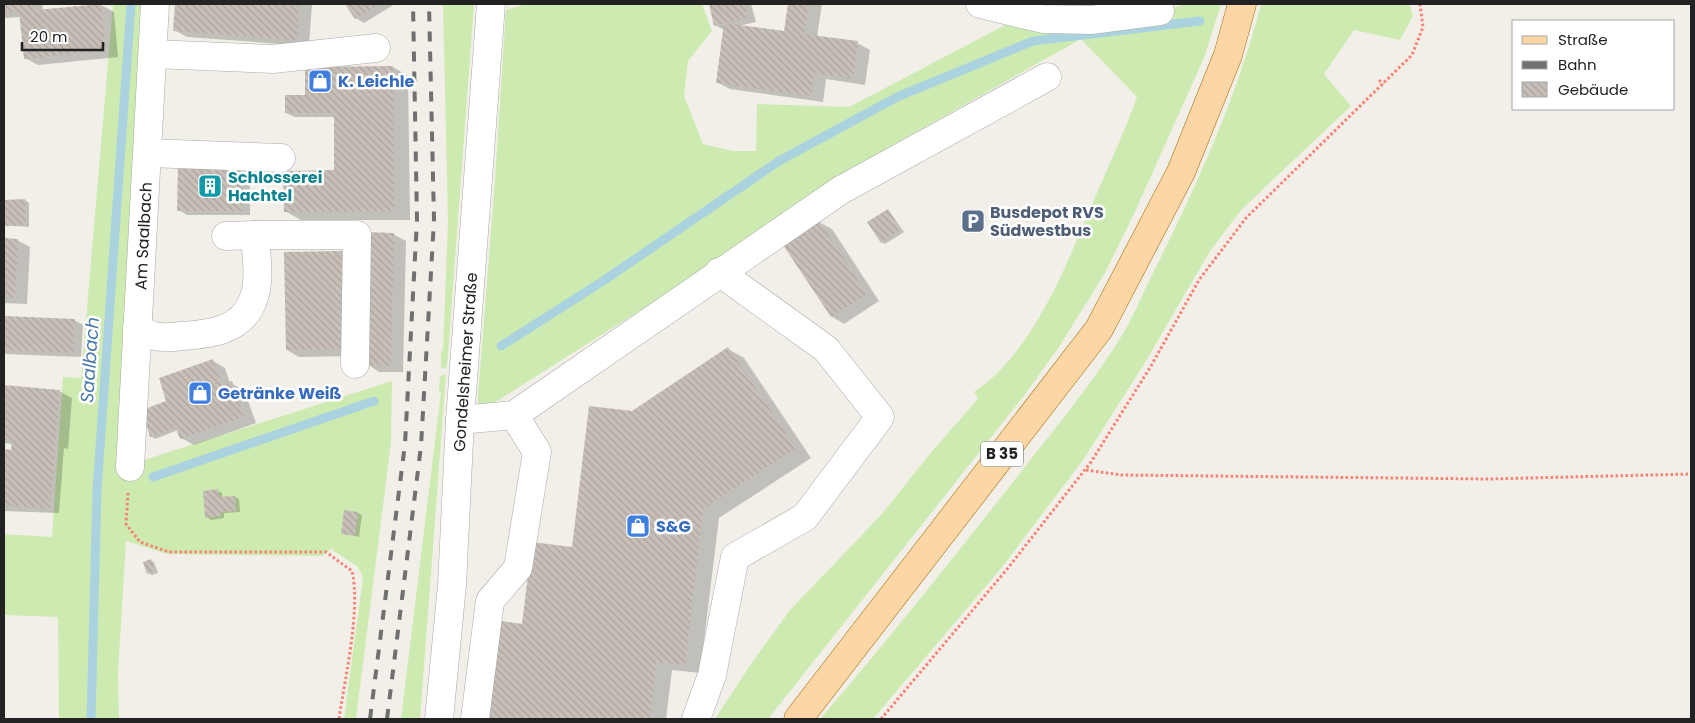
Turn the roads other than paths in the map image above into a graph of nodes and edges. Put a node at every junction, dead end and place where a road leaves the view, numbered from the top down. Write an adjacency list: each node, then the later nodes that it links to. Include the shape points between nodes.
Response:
1 (155, 4): 7 (street, Am Saalbach)
2 (491, 4): 17 (street, Gondelsheimer Straße)
3 (980, 4): 5 (street, via 1043,20 1091,20)
4 (1242, 4): 22 (main road, B 35, via 1228,55 1181,172 1100,329)
5 (1160, 11)
6 (376, 48): 7 (street, via 273,59)
7 (153, 54): 9 (street, Am Saalbach)
8 (1047, 77): 13 (street, via 841,190)
9 (148, 153): 10 (street); 14 (street, Am Saalbach)
10 (281, 158)
11 (255, 235): 12 (street); 14 (street, via 257,281 253,301 233,326 212,334 156,337); 15 (street, via 356,235)
12 (226, 236)
13 (719, 272): 16 (street); 21 (street, via 826,349 880,417 806,517 735,557 712,675)
14 (137, 328): 18 (street, Am Saalbach)
15 (355, 364)
16 (514, 415): 17 (street); 20 (street, via 537,452 518,568 490,601)
17 (460, 420): 19 (street, Gondelsheimer Straße, via 452,585)
18 (130, 467)
19 (439, 719)
20 (475, 719)
21 (696, 719)
22 (798, 719)

